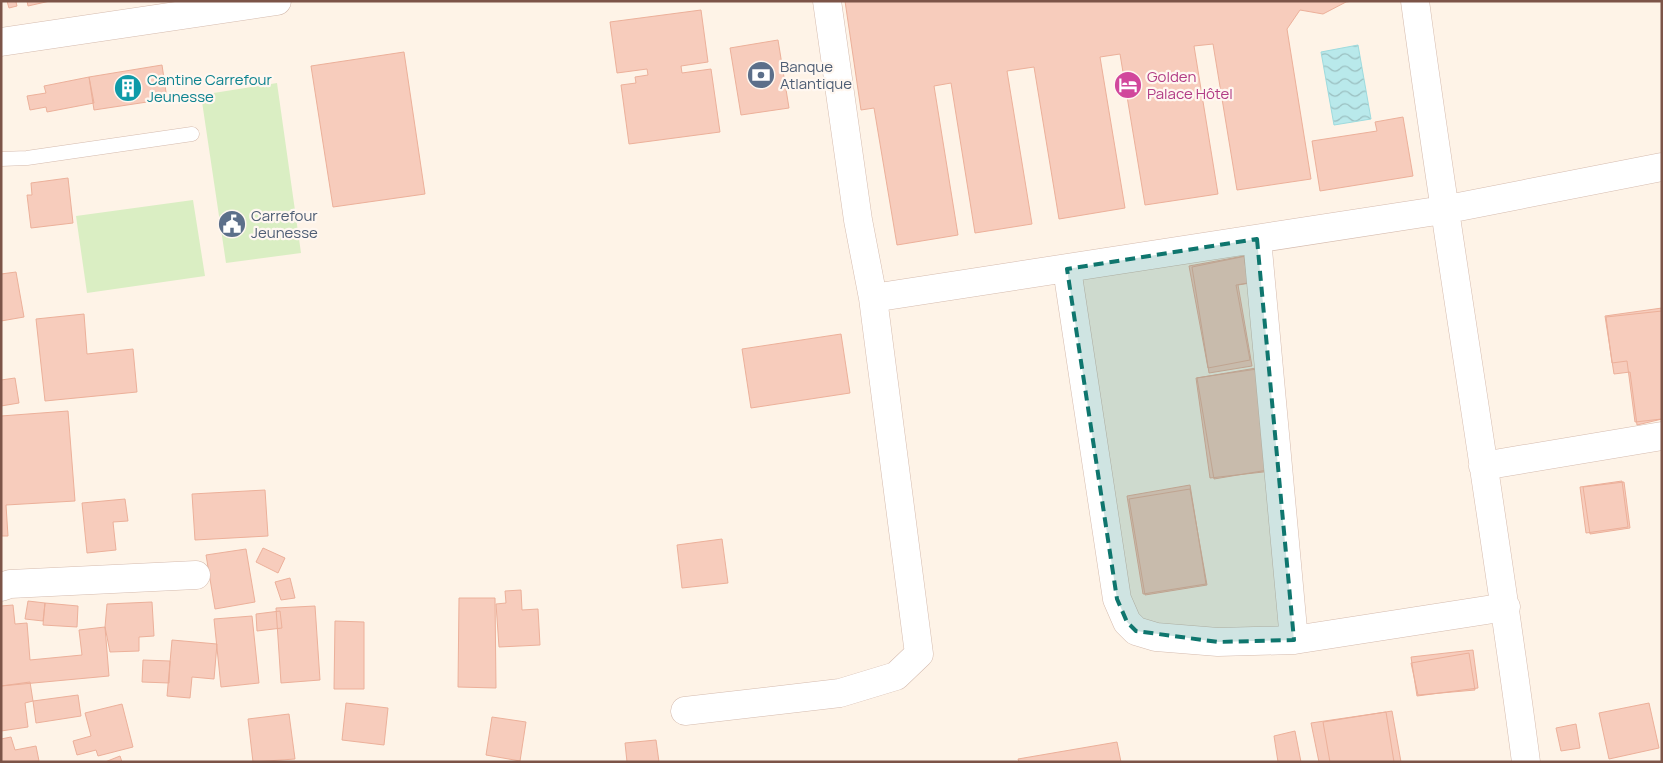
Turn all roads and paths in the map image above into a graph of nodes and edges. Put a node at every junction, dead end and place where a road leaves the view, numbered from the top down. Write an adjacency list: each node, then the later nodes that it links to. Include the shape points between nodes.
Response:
1 (828, 1): 11 (street, via 858,220)
2 (1415, 1): 8 (street)
3 (264, 2): 4 (street)
4 (1, 42)
5 (192, 134): 6 (lane, via 27,158)
6 (1, 158)
7 (1662, 167): 8 (street)
8 (1443, 210): 9 (street); 13 (street)
9 (1257, 239): 10 (street); 17 (street)
10 (1066, 269): 11 (street); 17 (street, via 1117,599 1127,622 1136,631 1156,636 1218,642)
11 (873, 298): 18 (street, via 919,654 896,676 840,693)
12 (1662, 436): 13 (street)
13 (1483, 466): 16 (street)
14 (196, 575): 15 (street)
15 (1, 587)
16 (1506, 606): 17 (street); 19 (street)
17 (1294, 640)
18 (686, 711)
19 (1526, 762)

